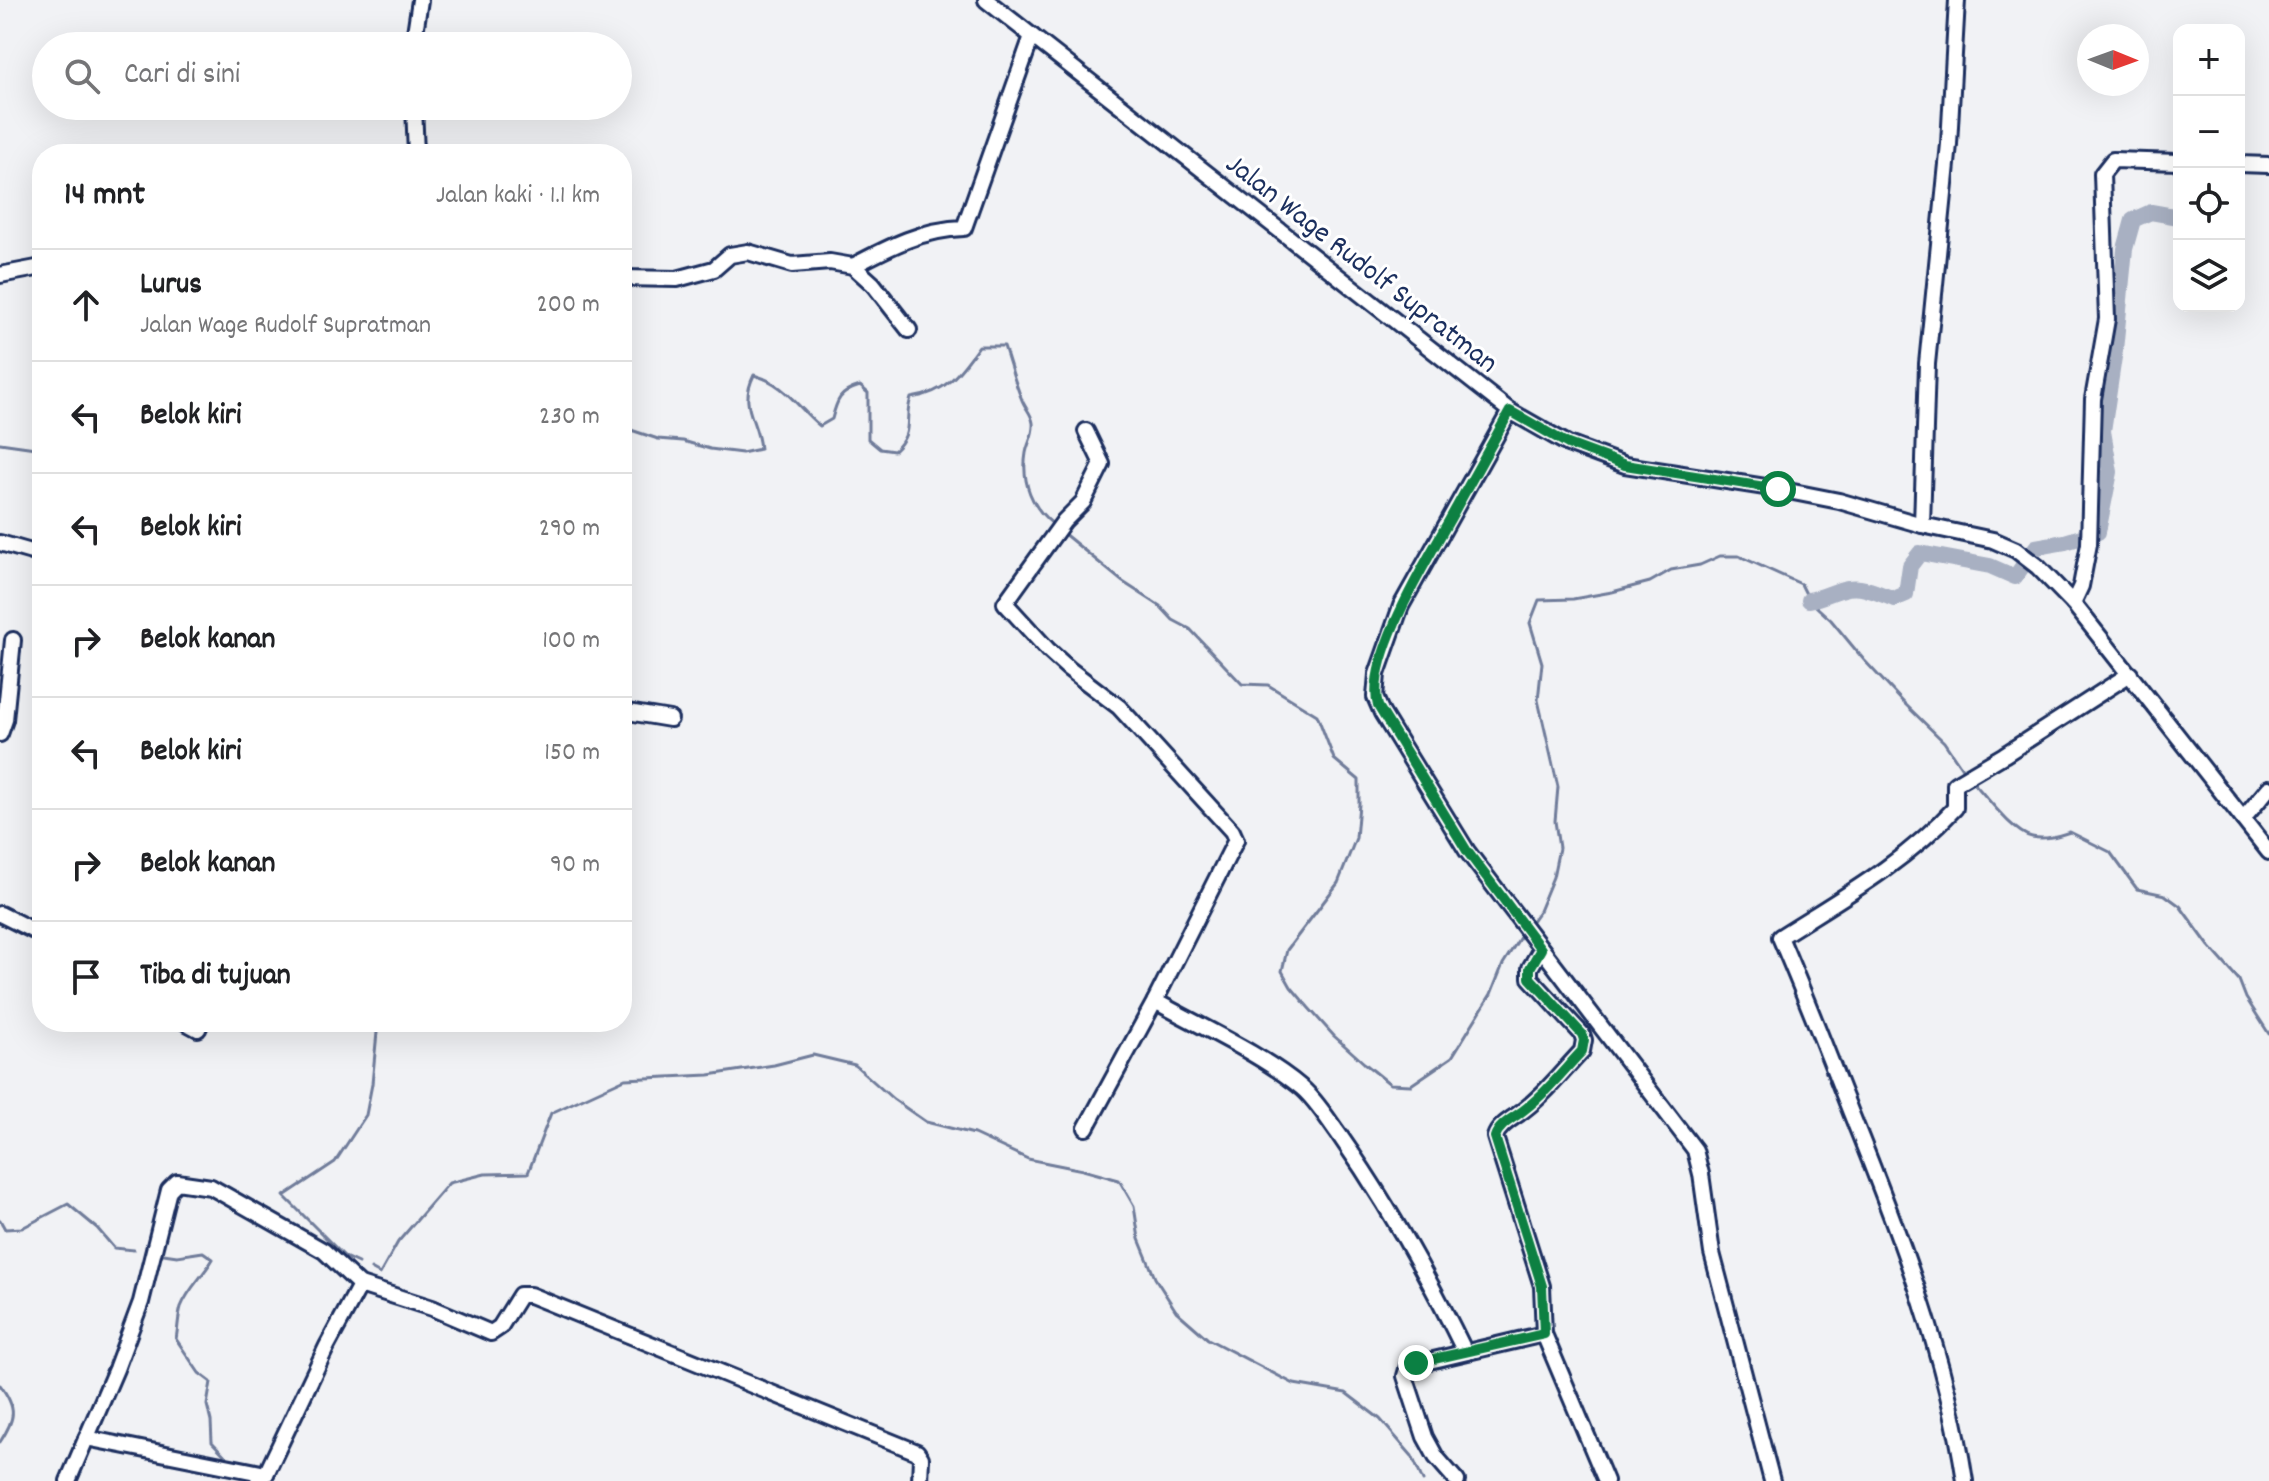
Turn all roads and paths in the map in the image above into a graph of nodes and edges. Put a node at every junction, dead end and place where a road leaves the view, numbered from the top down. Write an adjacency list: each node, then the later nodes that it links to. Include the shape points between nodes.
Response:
1 (420, 0): 4 (street)
2 (986, 0): 5 (street, Jalan Wage Rudolf Supratman)
3 (1957, 0): 18 (street, via 1927,364)
4 (415, 32)
5 (1032, 36): 11 (street, via 964,228 926,233); 16 (street, Jalan Wage Rudolf Supratman)
6 (415, 120): 7 (street)
7 (416, 144)
8 (2173, 162): 21 (street, via 2113,160 2102,174 2107,319 2094,385 2089,544)
9 (2245, 164): 10 (street)
10 (2269, 165)
11 (853, 266): 14 (street, via 792,265 748,252 677,279); 15 (street)
12 (32, 269): 13 (street)
13 (0, 275)
14 (632, 278)
15 (909, 330)
16 (1510, 411): 18 (street, Jalan Wage Rudolf Supratman, via 1568,444 1625,465 1839,501); 32 (street, via 1401,606 1377,674 1375,697 1467,851)
17 (1086, 431): 33 (street, via 1102,464 1083,502 1005,603 1048,650 1119,707 1236,840)
18 (1922, 525): 21 (street, Jalan Wage Rudolf Supratman, via 2016,550)
19 (0, 543): 20 (street)
20 (32, 552)
21 (2073, 603): 23 (street, Jalan Wage Rudolf Supratman)
22 (13, 640): 26 (street)
23 (2130, 674): 28 (street, Jalan Wage Rudolf Supratman); 45 (street, via 1955,784 1955,808 1934,831 1891,866 1780,937 1891,1212 1929,1326)
24 (632, 713): 25 (street)
25 (670, 719)
26 (0, 734)
27 (2269, 788): 28 (street)
28 (2243, 819): 29 (street, Jalan Wage Rudolf Supratman)
29 (2269, 852)
30 (0, 914): 31 (street)
31 (32, 930)
32 (1538, 945): 36 (street, via 1530,978 1582,1034 1584,1045 1535,1102 1495,1137 1542,1286); 44 (street, via 1695,1150 1712,1253)
33 (1155, 1001): 34 (street); 37 (street, via 1269,1064 1314,1100 1400,1230)
34 (1086, 1128)
35 (360, 1285): 38 (street, via 324,1251 240,1202 211,1187 177,1182 169,1190 130,1335); 39 (street); 41 (street, via 491,1333 518,1297 530,1295 917,1452)
36 (1544, 1334): 37 (street); 43 (street)
37 (1465, 1352): 42 (street, via 1408,1366 1405,1376 1425,1437)
38 (86, 1438): 39 (street); 40 (street)
39 (262, 1478)
40 (68, 1481)
41 (920, 1481)
42 (1457, 1481)
43 (1606, 1481)
44 (1772, 1481)
45 (1965, 1481)

